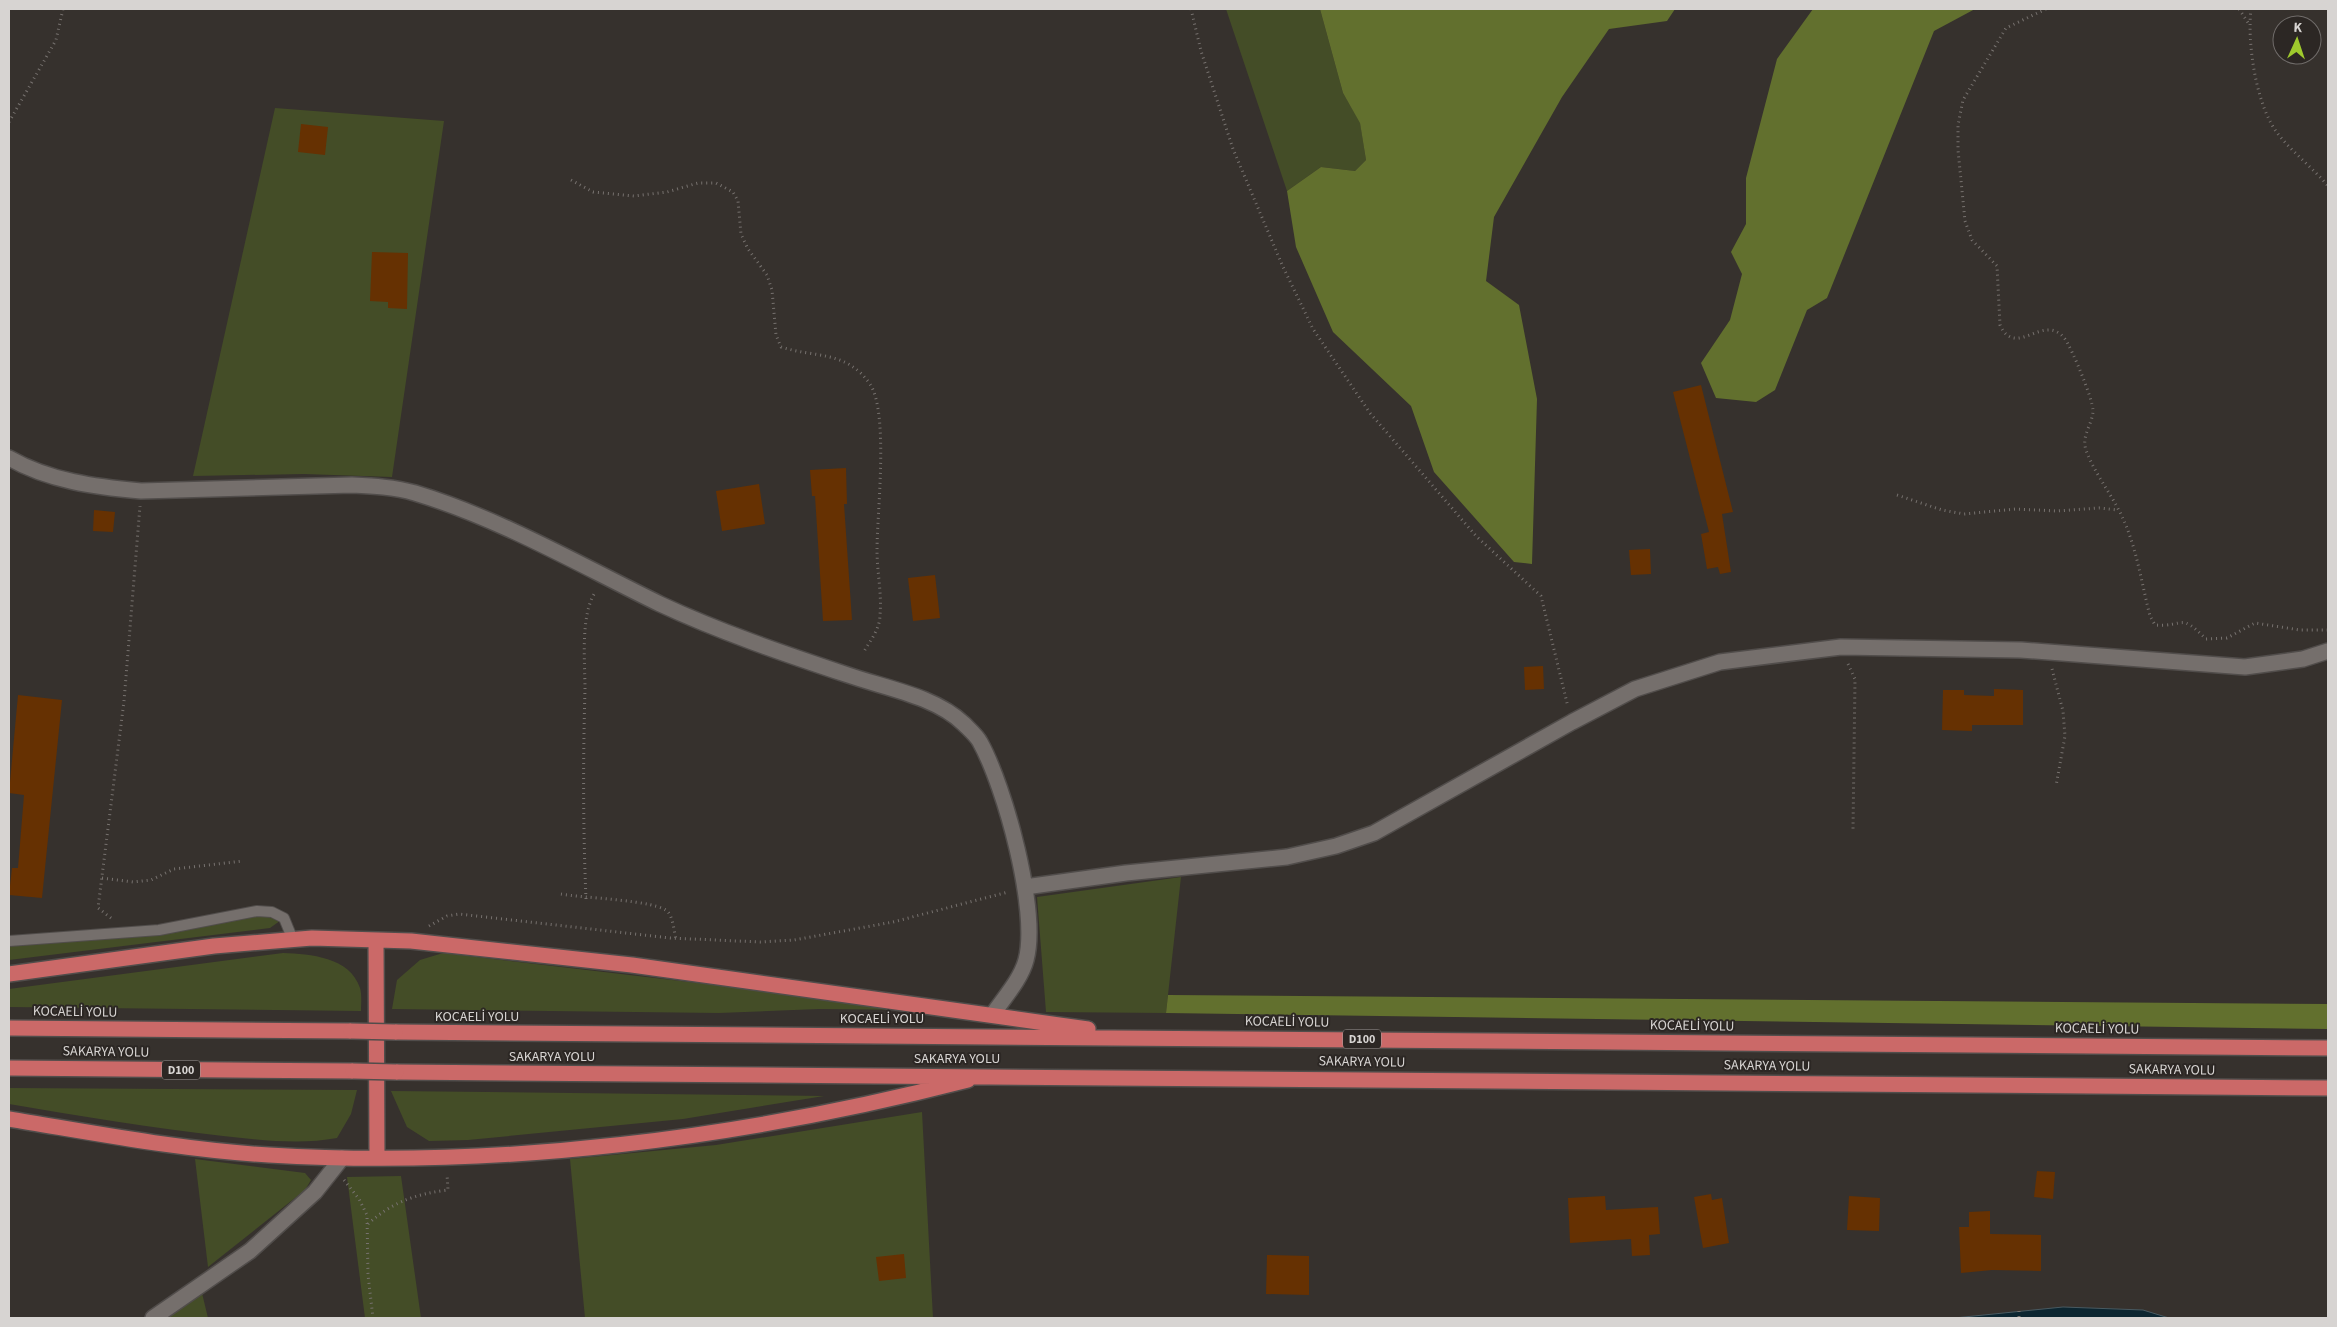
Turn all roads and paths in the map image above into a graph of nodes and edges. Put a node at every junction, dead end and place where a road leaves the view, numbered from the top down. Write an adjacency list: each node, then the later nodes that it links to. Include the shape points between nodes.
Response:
1 (63, 9): 7 (path, via 56,40)
2 (1191, 9): 20 (path, via 1233,149 1313,329 1376,420 1476,536 1541,596)
3 (2046, 9): 13 (path, via 2006,28 1963,100 1958,150 1964,222 1972,240 1997,266 2003,333 2012,338 2022,338 2047,329 2056,331 2064,339 2089,394 2093,411 2084,436 2086,450)
4 (2239, 9): 6 (path)
5 (2251, 9): 6 (path)
6 (2249, 24): 9 (path, via 2258,88 2268,116 2278,133)
7 (9, 122)
8 (570, 180): 19 (path, via 593,192 634,196 667,192 698,183 716,183 733,192 738,201 741,234 767,275 772,290 776,335 782,347 847,362 869,383 876,395 879,425 877,552 880,616 875,634)
9 (2328, 186)
10 (9, 458): 11 (street, via 82,484)
11 (141, 490): 14 (street, via 386,486 414,492 467,511); 24 (path, via 124,701)
12 (1898, 495): 13 (path, via 1964,514 2016,509)
13 (2119, 510): 15 (path, via 2155,625 2188,622 2206,640 2227,638 2255,623 2300,630)
14 (606, 577): 25 (street, via 663,605 785,654 948,712 979,740 994,771 1005,801); 27 (path, via 587,612 583,742)
15 (2328, 630)
16 (1841, 647): 17 (street); 20 (street, via 1720,662 1635,689); 22 (path, via 1855,678)
17 (2048, 651): 18 (street, via 2246,668 2303,659); 21 (path, via 2063,711 2065,736)
18 (2328, 651)
19 (863, 653)
20 (1572, 722): 25 (street, via 1374,833 1336,846 1287,857)
21 (2056, 786)
22 (1853, 829)
23 (242, 860): 24 (path, via 174,869 151,880 133,882)
24 (102, 878): 28 (path, via 98,908)
25 (1025, 887): 29 (path, via 893,922 794,940); 35 (street, via 1029,934 1026,961)
26 (561, 894): 27 (path)
27 (586, 898): 29 (path, via 650,903 662,907 669,914)
28 (114, 920)
29 (676, 939): 33 (path, via 459,914 434,922)
30 (293, 940): 31 (highway); 32 (lane, via 284,918 272,912 257,912 159,930); 34 (highway, via 214,946)
31 (376, 940): 33 (highway); 43 (highway)
32 (9, 941)
33 (411, 941): 35 (highway, via 632,965)
34 (9, 974)
35 (993, 1014): 37 (highway)
36 (9, 1028): 37 (highway, KOCAELİ YOLU / D100, bridge)
37 (1139, 1037): 38 (highway, KOCAELİ YOLU / D100)
38 (2328, 1048)
39 (9, 1068): 40 (highway, SAKARYA YOLU / D100, bridge)
40 (988, 1075): 41 (highway, SAKARYA YOLU / D100); 44 (highway, via 876,1104 736,1128 604,1146)
41 (2328, 1088)
42 (9, 1118): 45 (highway, via 211,1149)
43 (377, 1157): 44 (highway); 45 (highway)
44 (445, 1157): 46 (path, via 448,1190 419,1194 395,1203)
45 (338, 1163): 46 (path, via 367,1215); 48 (street, via 314,1192 250,1251)
46 (368, 1225): 49 (path, via 368,1275)
47 (2019, 1311): 50 (path)
48 (153, 1318)
49 (373, 1318)
50 (2019, 1318)

